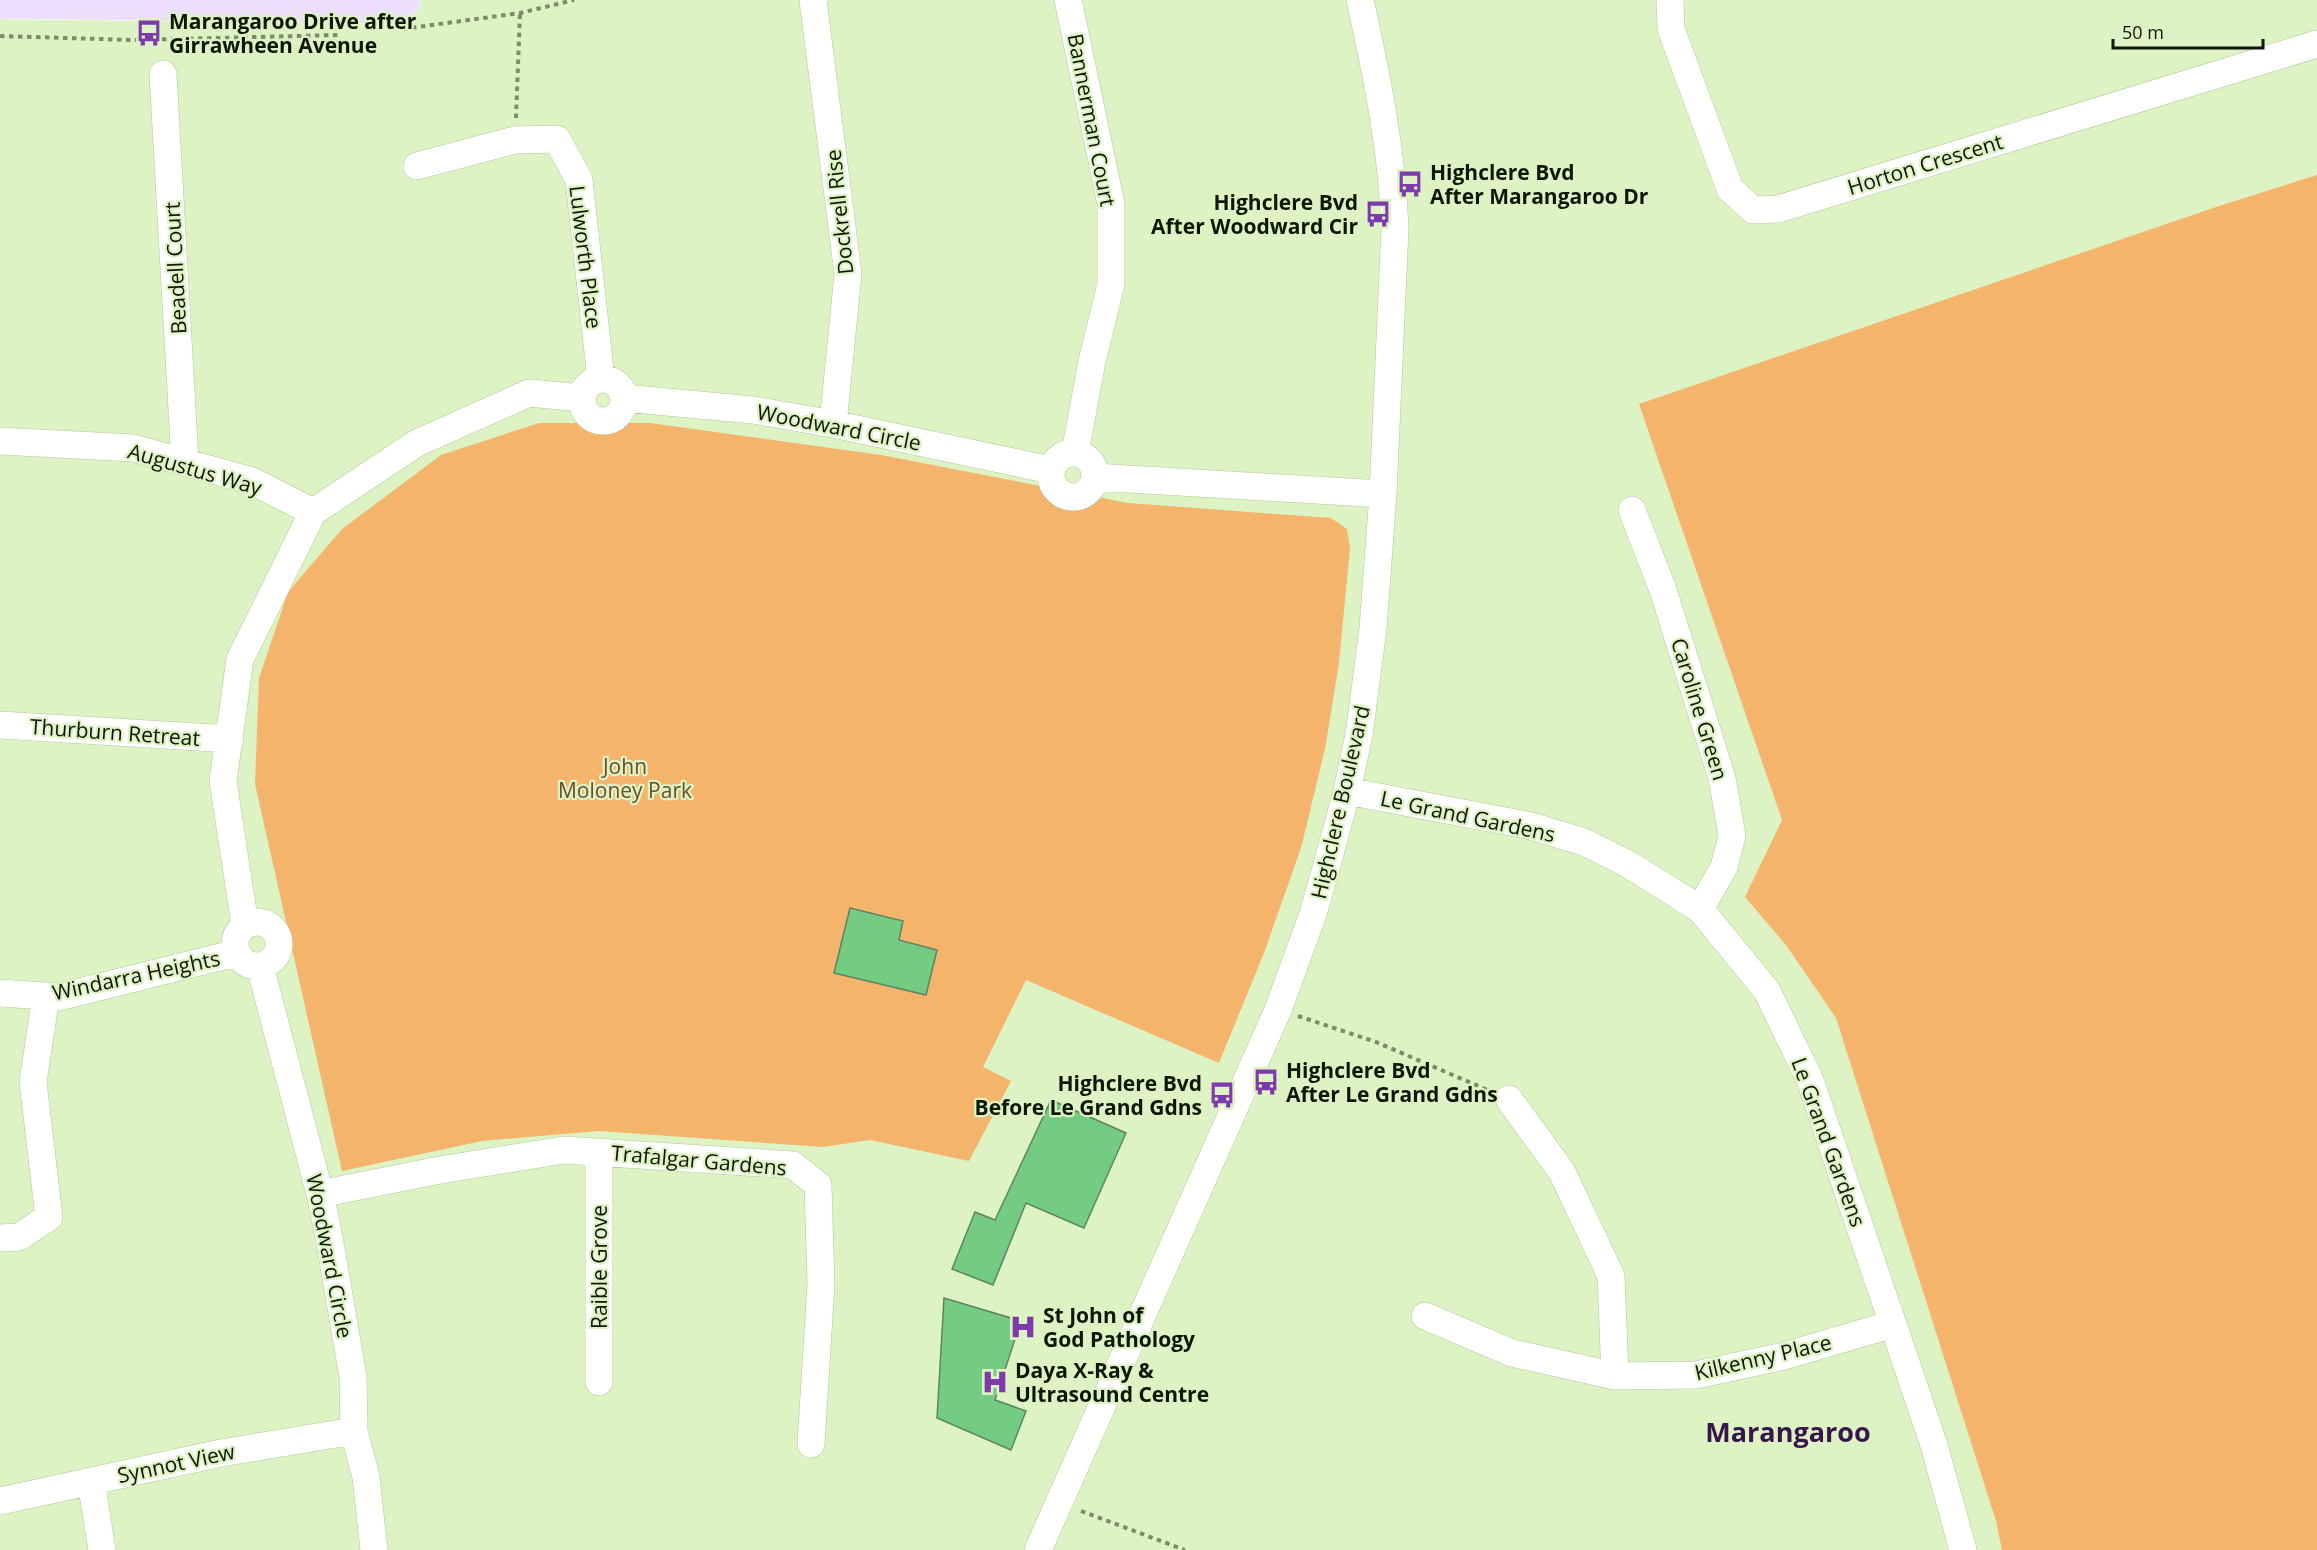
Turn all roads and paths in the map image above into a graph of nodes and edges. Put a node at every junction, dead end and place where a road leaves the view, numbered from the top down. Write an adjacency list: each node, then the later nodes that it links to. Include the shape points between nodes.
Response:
1 (574, 0): 7 (path)
2 (813, 0): 18 (street, Dockrell Rise, via 848,274)
3 (1068, 0): 20 (street, Bannerman Court, via 1111,204 1111,284)
4 (1360, 0): 24 (street, Highclere Boulevard, via 1378,76 1393,180 1395,228)
5 (1671, 0): 11 (street, Horton Crescent, via 1671,29 1730,189 1753,210 1778,209)
6 (0, 2): 8 (main road, via 360,7)
7 (520, 12): 8 (path); 13 (path)
8 (399, 15)
9 (340, 35): 10 (path, via 133,40)
10 (0, 36)
11 (2317, 44)
12 (164, 74): 21 (street, Beadell Court)
13 (515, 140): 14 (street, Lulworth Place); 15 (street, Lulworth Place, via 557,139 579,180)
14 (417, 166)
15 (601, 379): 16 (street, via 588,385); 17 (street, via 616,383)
16 (582, 398): 17 (street, via 586,413 601,421 617,415); 26 (street, via 529,393 417,443)
17 (624, 398): 18 (street, Woodward Circle, via 753,410)
18 (833, 424): 22 (street, Woodward Circle)
19 (0, 441): 21 (street, Augustus Way, via 133,448)
20 (1075, 453): 22 (street, via 1060,457); 23 (street, via 1090,460)
21 (185, 462): 26 (street, Augustus Way, via 252,481)
22 (1051, 470): 23 (street, via 1054,486 1068,497 1086,493)
23 (1095, 477): 24 (street)
24 (1383, 494): 29 (street, Highclere Boulevard, via 1366,687)
25 (1632, 510): 30 (street, Caroline Green, via 1663,590 1722,778 1732,836 1724,867)
26 (313, 512): 28 (street, via 240,659)
27 (0, 724): 28 (street, Thurburn Retreat)
28 (230, 739): 31 (street, via 223,781)
29 (1347, 791): 30 (street, Le Grand Gardens, via 1532,826 1584,842); 36 (street, Highclere Boulevard, via 1314,914)
30 (1700, 909): 42 (street, Le Grand Gardens, via 1767,991 1810,1080)
31 (245, 925): 32 (street, via 236,937); 33 (street, via 268,925 278,937 278,952 268,964)
32 (236, 953): 33 (street, via 245,964); 35 (street, Windarra Heights, via 59,997)
33 (260, 966): 39 (street, Woodward Circle)
34 (0, 993): 35 (street, Windarra Heights)
35 (46, 996): 40 (street, via 33,1082 49,1217 19,1237)
36 (1278, 1010): 37 (path, via 1376,1042); 52 (street, Highclere Boulevard)
37 (1509, 1099): 43 (street, via 1562,1172 1611,1276)
38 (599, 1152): 39 (street, Trafalgar Gardens, via 564,1150); 44 (street, Raible Grove); 46 (street, Trafalgar Gardens, via 793,1165 818,1185 821,1284)
39 (320, 1194): 45 (street, Woodward Circle, via 353,1377)
40 (0, 1238)
41 (1425, 1316): 43 (street, Kilkenny Place, via 1512,1353)
42 (1893, 1323): 43 (street, Kilkenny Place, via 1784,1356 1696,1375); 54 (street, Le Grand Gardens, via 1934,1444)
43 (1615, 1376)
44 (599, 1382)
45 (354, 1431): 47 (street, Synnot View, via 221,1453); 51 (street, Woodward Circle, via 366,1477)
46 (811, 1444)
47 (91, 1481): 48 (street, Synnot View); 50 (street)
48 (0, 1501)
49 (1081, 1511): 53 (path)
50 (102, 1550)
51 (374, 1550)
52 (1038, 1550)
53 (1185, 1550)
54 (1963, 1550)

